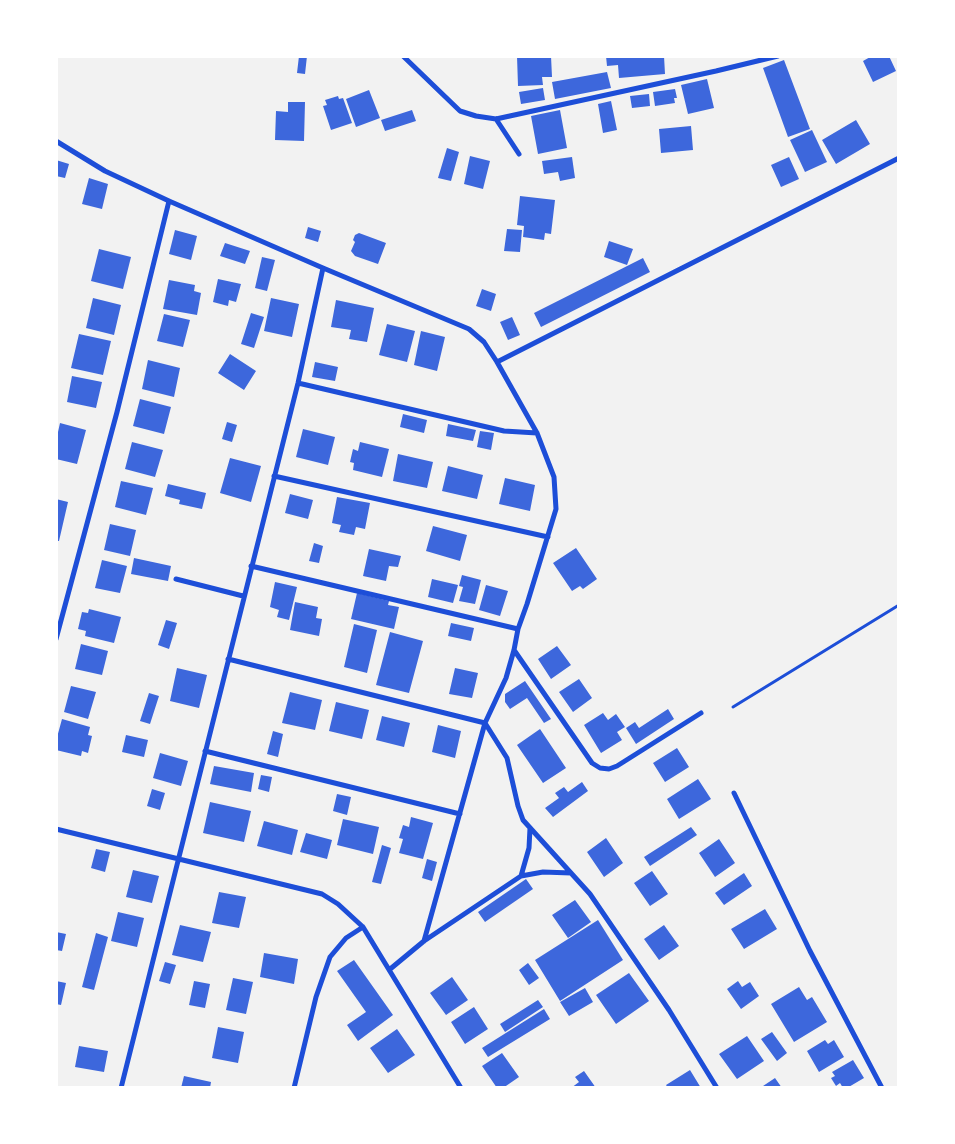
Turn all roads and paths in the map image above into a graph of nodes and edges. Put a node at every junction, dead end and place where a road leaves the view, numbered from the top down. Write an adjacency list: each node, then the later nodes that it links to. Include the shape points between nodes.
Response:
1 (403, 56): 3 (street, via 460,110)
2 (778, 56): 3 (street)
3 (496, 118): 5 (street)
4 (56, 141): 7 (street, via 104,171)
5 (520, 154)
6 (899, 158): 9 (street)
7 (169, 202): 8 (street); 19 (street)
8 (323, 268): 9 (street, via 469,329 484,342); 10 (street)
9 (497, 362): 11 (street)
10 (298, 383): 11 (street, via 504,430); 12 (street)
11 (537, 433): 13 (street, via 554,476 556,509)
12 (274, 476): 13 (street); 14 (street)
13 (548, 537): 18 (street)
14 (251, 566): 16 (street); 18 (street)
15 (176, 578): 16 (street)
16 (243, 596): 21 (street)
17 (899, 604): 22 (path)
18 (518, 629): 20 (street)
19 (56, 639)
20 (514, 650): 23 (street, via 592,763 600,768 617,766); 24 (street, via 506,678)
21 (228, 659): 24 (street); 25 (street)
22 (733, 707)
23 (701, 713)
24 (485, 722): 27 (street); 28 (street, via 507,758 518,806)
25 (205, 751): 27 (street); 30 (street)
26 (734, 793): 40 (street, via 810,951)
27 (460, 814): 34 (street)
28 (530, 828): 31 (street); 32 (street, via 531,838)
29 (56, 829): 30 (street)
30 (178, 858): 33 (street, via 322,894); 36 (street)
31 (571, 873): 32 (street, via 543,872); 39 (street, via 590,894 636,961)
32 (521, 876): 34 (street)
33 (363, 927): 35 (street); 37 (street, via 346,938 330,957 316,997)
34 (424, 941): 35 (street)
35 (388, 970): 38 (street)
36 (121, 1088)
37 (294, 1088)
38 (462, 1088)
39 (717, 1088)
40 (882, 1088)

